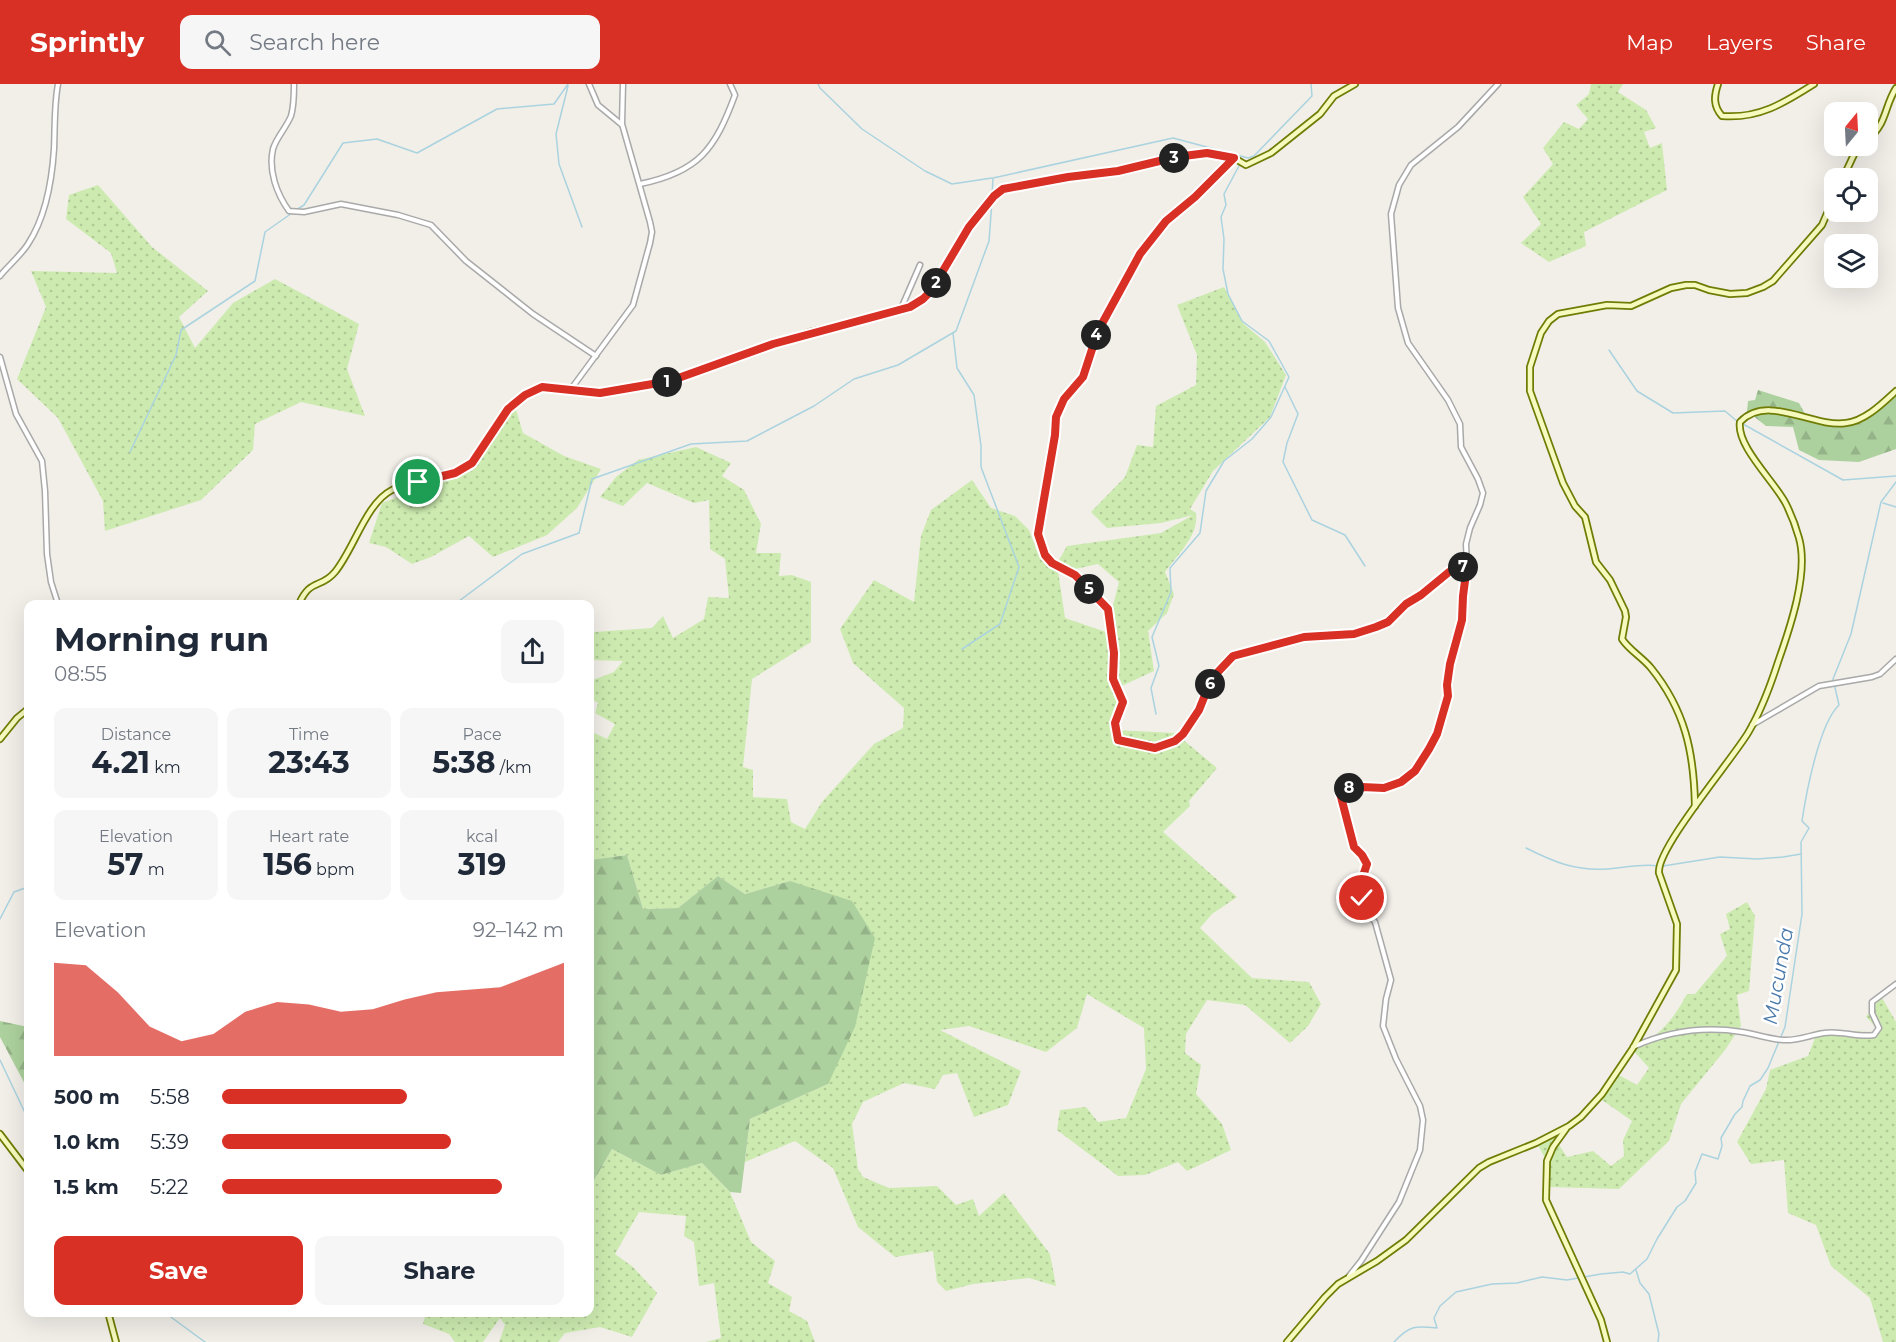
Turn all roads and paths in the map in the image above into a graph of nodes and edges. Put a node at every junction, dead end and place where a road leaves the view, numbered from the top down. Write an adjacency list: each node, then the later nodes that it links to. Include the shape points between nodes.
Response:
1 (58, 84): 17 (street, via 47,195 32,237)
2 (294, 84): 19 (street, via 290,117 273,149 273,177 289,211 341,204 431,225 466,261 533,314)
3 (589, 84): 11 (street, via 598,105)
4 (624, 84): 11 (street)
5 (729, 84): 14 (street, via 735,95 727,119 708,151 677,174)
6 (1355, 84): 13 (street, via 1334,96 1320,114 1271,153 1246,165)
7 (1498, 84): 23 (street, via 1458,127 1412,165 1399,185 1391,214 1398,308 1408,343 1448,400 1460,424 1461,447 1483,493 1466,544)
8 (1718, 84): 9 (street, via 1716,107 1722,116 1733,117 1764,112)
9 (1814, 84)
10 (1896, 88): 12 (street)
11 (621, 124): 14 (street)
12 (1878, 130)
13 (1236, 159): 18 (street, via 1207,153 1003,189 969,227 931,291 917,304); 23 (street, via 1166,221 1140,254 1098,331 1083,377 1064,399 1056,417 1038,534 1052,563 1075,575 1108,609 1113,679 1123,702 1115,723 1118,740 1155,748 1175,741 1199,710 1216,674 1233,656 1304,637 1354,634 1376,627 1388,622 1449,572)
14 (639, 184): 19 (street, via 652,232 650,243 633,305)
15 (1824, 220): 30 (street, via 1782,271 1767,285 1747,293 1730,294 1686,285 1636,305 1607,305 1552,317 1530,368 1532,402 1563,483 1585,518 1593,555 1625,611 1622,639 1652,669 1676,705 1693,757)
16 (920, 265): 18 (street)
17 (0, 276)
18 (900, 311): 21 (street, via 782,341 670,381 600,393)
19 (596, 356): 21 (street)
20 (0, 357): 24 (street, via 16,414 42,461 47,554)
21 (571, 389): 25 (street, via 542,387 519,399 463,470 390,491 370,513 333,574 306,590)
22 (1896, 391): 28 (street, via 1880,406 1848,423 1822,422 1775,411 1751,414 1740,423 1739,429 1751,453 1786,503 1801,552 1799,586 1782,651)
23 (1467, 566): 36 (street, via 1448,696 1429,749 1415,771 1401,782 1384,788 1348,788 1339,796 1354,847 1367,864 1362,879 1362,906 1375,922 1391,980 1383,1026 1423,1120 1420,1150 1399,1202)
24 (57, 600)
25 (301, 600)
26 (1896, 659): 28 (street, via 1872,677 1819,686)
27 (24, 712): 29 (street)
28 (1752, 725): 30 (street)
29 (0, 739)
30 (1695, 806): 32 (street, via 1658,867 1677,924 1676,970)
31 (1896, 984): 32 (street, via 1872,1002 1879,1028 1874,1035 1824,1033 1779,1040 1704,1029 1653,1038)
32 (1633, 1048): 33 (street, via 1593,1106)
33 (1569, 1126): 36 (street, via 1479,1168 1406,1240); 38 (street, via 1547,1161 1546,1200)
34 (0, 1134): 35 (street)
35 (24, 1166)
36 (1348, 1277): 40 (street, via 1325,1297)
37 (109, 1317): 39 (street)
38 (1606, 1336): 41 (street); 42 (street)
39 (116, 1342)
40 (1287, 1342)
41 (1601, 1342)
42 (1607, 1342)

